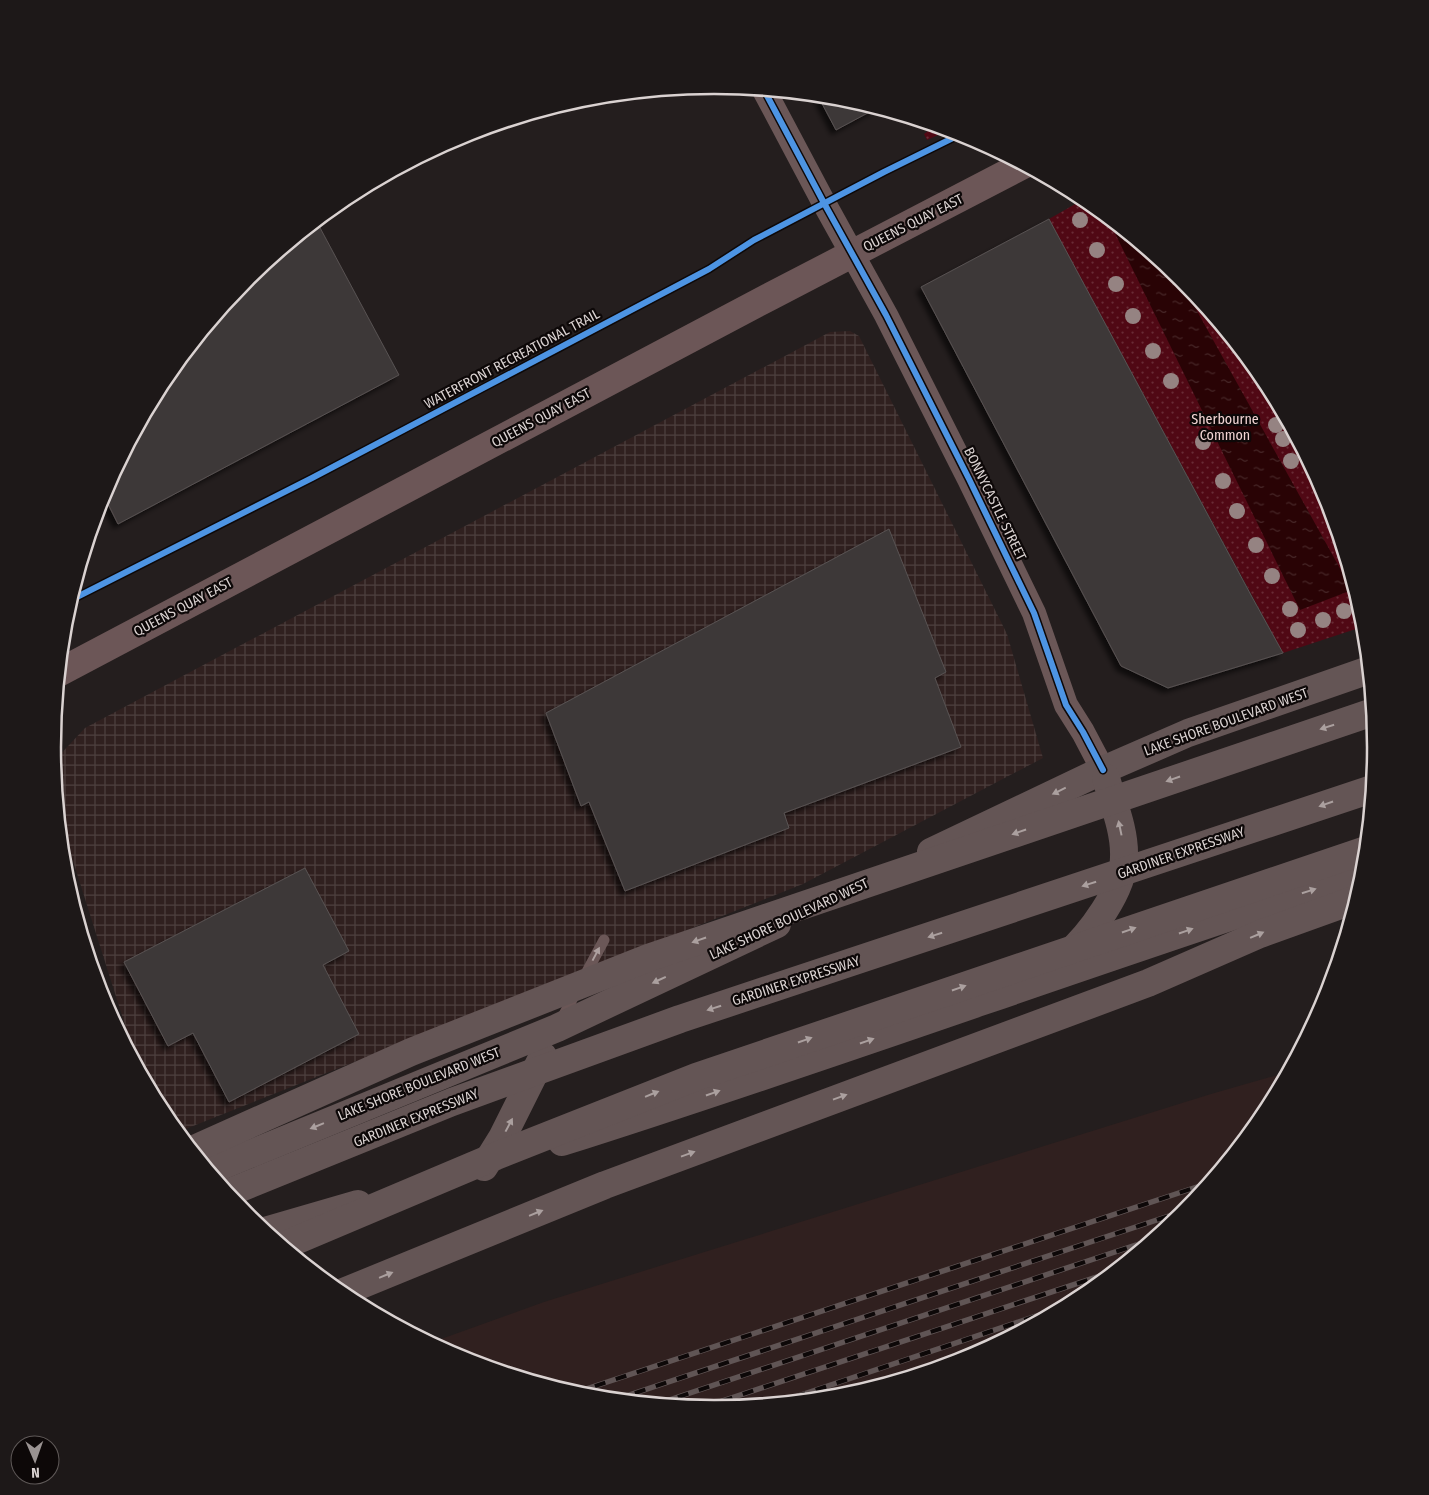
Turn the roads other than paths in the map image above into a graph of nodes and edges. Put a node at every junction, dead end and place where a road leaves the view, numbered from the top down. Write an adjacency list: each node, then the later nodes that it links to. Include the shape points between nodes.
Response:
1 (768, 97): 3 (street, BONNYCASTLE STREET)
2 (1016, 169): 3 (main road, QUEENS QUAY EAST)
3 (852, 254): 4 (main road, QUEENS QUAY EAST); 7 (street, BONNYCASTLE STREET, via 969,479 1034,613 1066,705)
4 (66, 669)
5 (1363, 672): 7 (highway, LAKE SHORE BOULEVARD WEST, via 1188,733)
6 (1366, 714): 15 (highway, one-way to 15, bridge, via 648,958 411,1052)
7 (1103, 770): 13 (highway, one-way to 7, via 1074,949 1098,919 1122,874 1121,828); 14 (highway, LAKE SHORE BOULEVARD WEST, one-way to 14)
8 (1366, 791): 18 (highway, GARDINER EXPRESSWAY, one-way to 18, bridge, via 680,1019 452,1102)
9 (1359, 852): 20 (highway, one-way to 9, bridge, via 496,1156 696,1077)
10 (1355, 876): 13 (highway, one-way to 10)
11 (1349, 902): 21 (highway, one-way to 11, via 605,1185 1148,983 1260,934)
12 (604, 940): 14 (lane, one-way to 12)
13 (1034, 984): 16 (highway, one-way to 13, via 692,1101)
14 (557, 1028): 16 (highway, one-way to 14); 17 (highway, LAKE SHORE BOULEVARD WEST, one-way to 17)
15 (198, 1147)
16 (484, 1167): 19 (highway)
17 (215, 1169)
18 (236, 1191)
19 (273, 1229)
20 (289, 1243)
21 (350, 1289)

